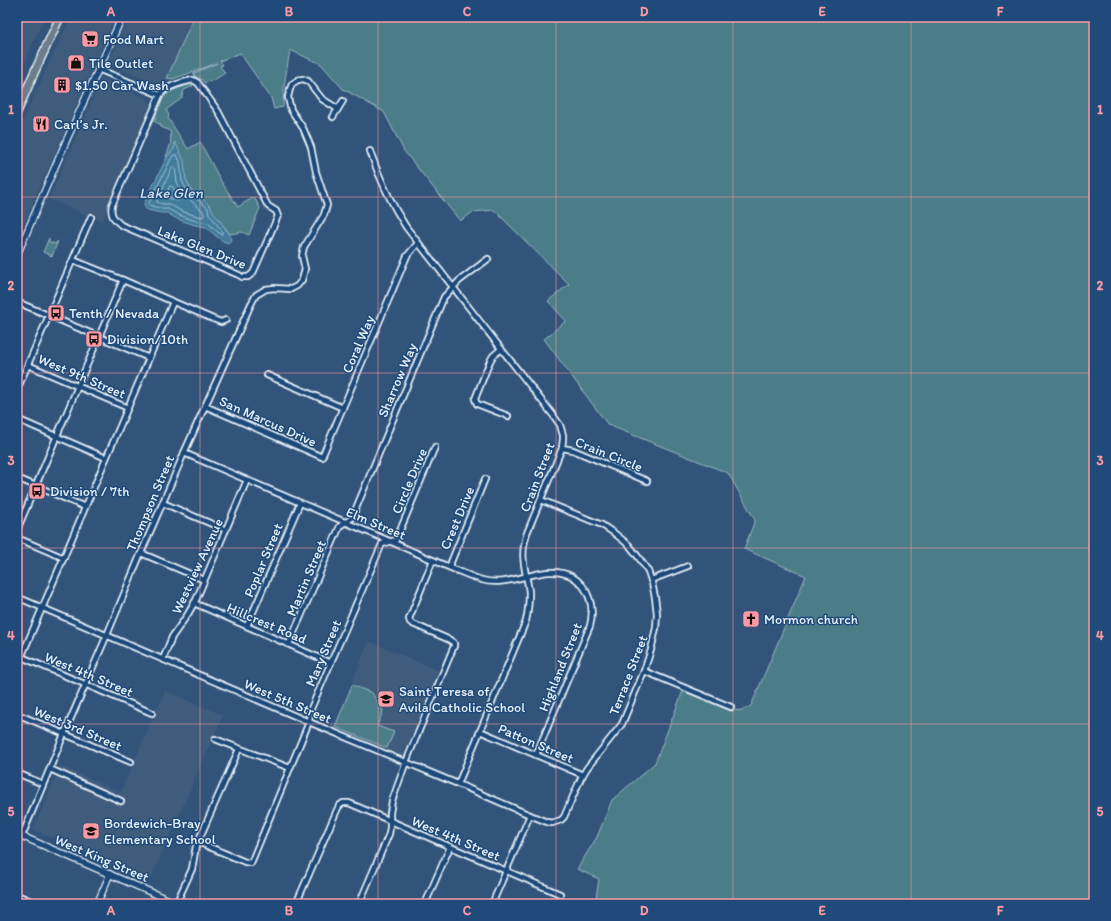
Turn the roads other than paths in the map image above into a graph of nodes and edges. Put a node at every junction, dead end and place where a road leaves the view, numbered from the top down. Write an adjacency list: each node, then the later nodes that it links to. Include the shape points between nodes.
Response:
1 (60, 17): 7 (main road)
2 (122, 17): 3 (street)
3 (98, 69): 4 (street); 12 (street)
4 (160, 95): 4 (street, Lake Glen Drive, via 162,91 185,82 193,80 198,83 218,111 268,206 276,211 278,216 253,272 248,277 242,277 121,225 113,219 110,211 112,204)
5 (343, 101): 6 (street)
6 (338, 110): 8 (street); 28 (street, Thompson Street, via 322,99 308,81 303,79 292,84 288,97 291,110 311,147 327,205 324,215 304,247 302,256 305,269 302,280 291,289 266,289 256,295)
7 (17, 112)
8 (333, 118)
9 (370, 151): 11 (street, Crain Street, via 390,202)
10 (92, 217): 14 (street)
11 (418, 243): 16 (street, Crain Street); 30 (street, Coral Way, via 407,256)
12 (17, 255)
13 (488, 259): 16 (street, Sharrow Way)
14 (73, 260): 15 (street); 19 (street)
15 (123, 280): 18 (street); 21 (street)
16 (453, 287): 22 (street, Crain Street); 48 (street, Sharrow Way, via 444,296 352,518)
17 (17, 302): 19 (street)
18 (173, 302): 20 (street, via 221,322); 23 (street)
19 (49, 315): 21 (street); 24 (street)
20 (226, 320)
21 (99, 337): 23 (street); 26 (street)
22 (501, 349): 31 (street, via 493,356 475,399 477,404); 35 (street, Crain Street, via 560,425)
23 (149, 358): 29 (street)
24 (28, 365): 26 (street, West 9th Street); 27 (street)
25 (267, 375): 30 (street)
26 (78, 386): 29 (street, West 9th Street); 33 (street)
27 (17, 390)
28 (205, 406): 36 (street, Thompson Street); 37 (street, San Marcus Drive)
29 (128, 408): 38 (street)
30 (343, 408): 37 (street, Coral Way)
31 (508, 416)
32 (17, 419): 33 (street)
33 (56, 436): 38 (street); 43 (street)
34 (435, 447): 52 (street, Circle Drive, via 396,540)
35 (562, 448): 42 (street, Crain Circle, via 573,450); 44 (street, Crain Street)
36 (184, 453): 41 (street, Elm Street); 45 (street, Thompson Street)
37 (322, 457)
38 (106, 458): 47 (street)
39 (17, 478): 43 (street)
40 (486, 479): 57 (street, Crest Drive)
41 (247, 480): 46 (street, Elm Street); 50 (street, Westview Avenue)
42 (648, 481)
43 (35, 486): 47 (street); 49 (street)
44 (541, 500): 59 (street, Crain Street, via 524,542 523,564); 61 (street, Terrace Street, via 602,525 614,533 629,545 648,571)
45 (163, 503): 50 (street); 53 (street, Thompson Street)
46 (300, 503): 48 (street, Elm Street); 65 (street, Poplar Street)
47 (85, 507): 54 (street)
48 (345, 522): 52 (street, Elm Street); 67 (street, Martin Street, via 340,526)
49 (17, 530)
50 (226, 530): 60 (street, Westview Avenue)
51 (17, 538): 54 (street)
52 (389, 541): 55 (street, Elm Street); 70 (street, Mary Street, via 382,544)
53 (141, 553): 60 (street); 66 (street, Thompson Street)
54 (64, 558): 64 (street)
55 (433, 560): 57 (street, Elm Street); 84 (street, via 409,618 413,624 450,640 454,646)
56 (688, 566): 61 (street)
57 (449, 567): 59 (street, Elm Street, via 488,582 505,582)
58 (565, 574): 59 (street, Elm Street, via 552,572); 82 (street, Highland Street, via 579,582 586,591 592,607 592,618)
59 (526, 577): 78 (street, Crain Street, via 529,594 526,621)
60 (204, 580): 63 (street, Westview Avenue)
61 (651, 580): 72 (street, Terrace Street, via 656,597 656,628)
62 (17, 597): 64 (street, West 5th Street)
63 (194, 603): 65 (street, Hillcrest Road); 69 (street, Westview Avenue, via 172,637)
64 (43, 608): 66 (street, West 5th Street); 68 (street)
65 (247, 626): 67 (street, Hillcrest Road)
66 (107, 635): 69 (street, West 5th Street); 73 (street, Thompson Street)
67 (289, 644): 70 (street, Hillcrest Road)
68 (19, 656): 71 (street); 73 (street, West 4th Street)
69 (162, 659): 77 (street, West 5th Street)
70 (331, 662): 77 (street, Mary Street, via 310,711)
71 (17, 667)
72 (644, 671): 74 (street); 88 (street, Terrace Street, via 622,724)
73 (86, 685): 75 (street, West 4th Street); 79 (street, Thompson Street)
74 (731, 708)
75 (152, 713)
76 (17, 714): 79 (street, West 3rd Street)
77 (309, 722): 84 (street, West 5th Street); 85 (street, Mary Street)
78 (480, 731): 82 (street, Patton Street); 90 (street, Crain Street)
79 (64, 734): 83 (street, West 3rd Street); 86 (street, Thompson Street)
80 (215, 739): 81 (street)
81 (239, 749): 85 (street); 96 (street)
82 (536, 755): 88 (street, Patton Street)
83 (131, 762)
84 (406, 762): 90 (street, West 5th Street); 93 (street, via 392,801)
85 (290, 768): 96 (street, Mary Street, via 251,863)
86 (50, 769): 89 (street, Thompson Street); 91 (street)
87 (17, 773): 89 (street)
88 (583, 774): 94 (street, Terrace Street, via 564,817)
89 (43, 784): 95 (street, Thompson Street)
90 (458, 784): 92 (street, West 5th Street)
91 (122, 801)
92 (530, 815): 94 (street, West 5th Street); 98 (street)
93 (390, 821): 97 (street, West 4th Street); 106 (street, West 4th Street, via 349,803 339,806); 107 (street, via 389,834)
94 (552, 823)
95 (19, 835): 99 (street, West King Street)
96 (198, 842): 105 (street, via 192,869)
97 (450, 847): 98 (street, West 4th Street); 108 (street)
98 (507, 871): 100 (street, West 4th Street); 109 (street)
99 (110, 874): 104 (street); 105 (street, West King Street)
100 (560, 894)
101 (17, 895): 102 (street)
102 (32, 903): 103 (street)
103 (38, 904)
104 (97, 904)
105 (177, 904)
106 (296, 904)
107 (359, 904)
108 (425, 904)
109 (492, 904)

